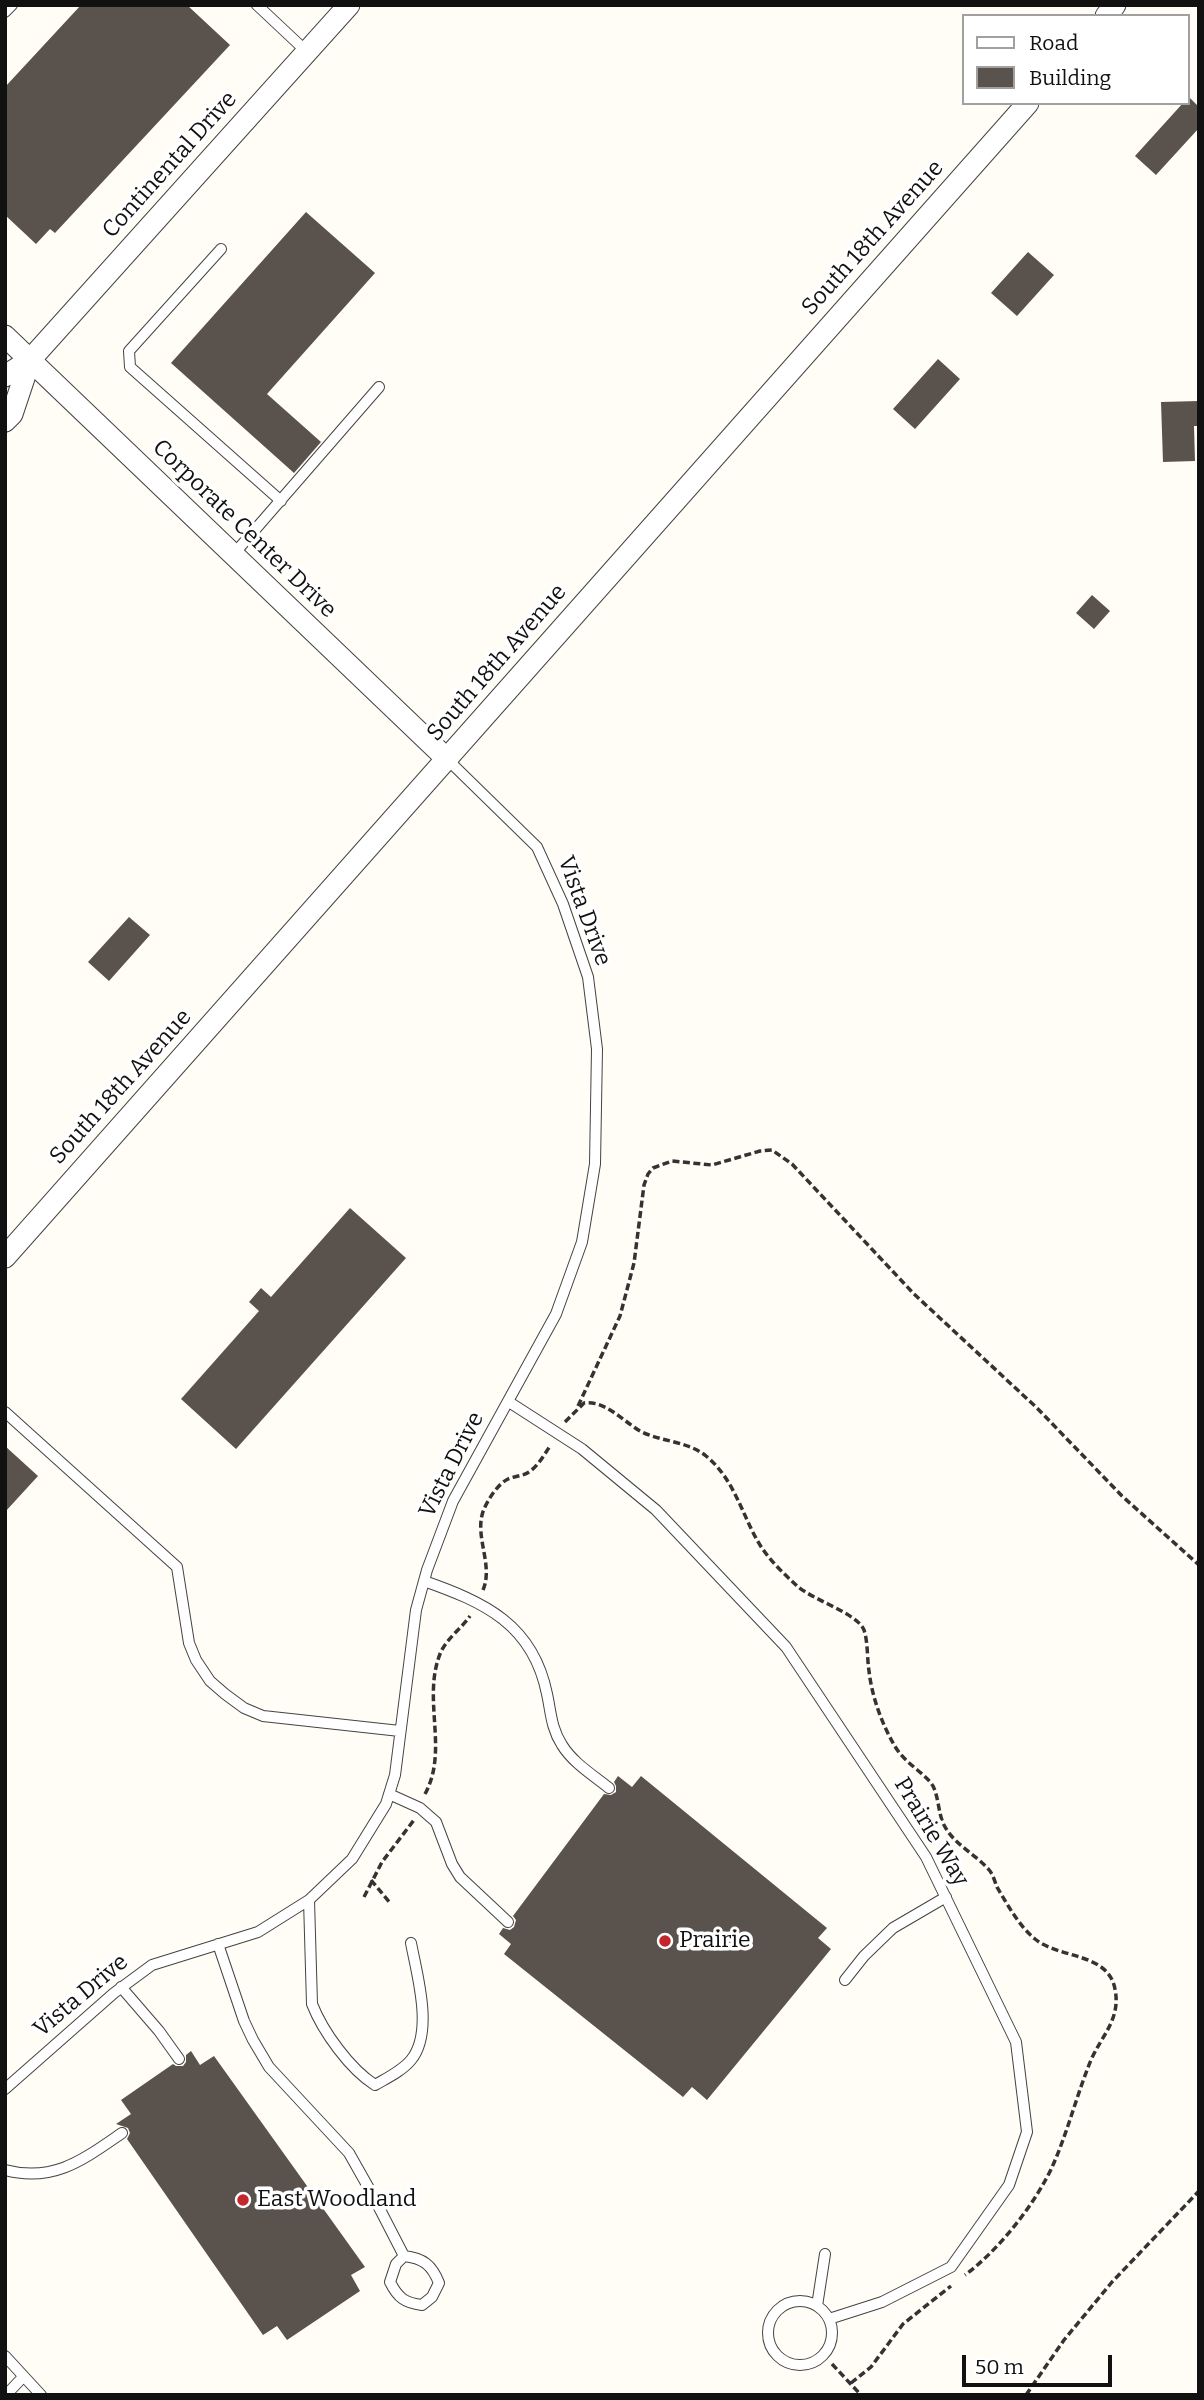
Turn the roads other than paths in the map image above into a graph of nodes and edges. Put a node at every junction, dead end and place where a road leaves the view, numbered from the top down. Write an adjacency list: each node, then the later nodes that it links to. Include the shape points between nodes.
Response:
1 (12, 5): 4 (lane)
2 (257, 5): 5 (lane)
3 (349, 5): 5 (street, Continental Drive)
4 (5, 12)
5 (307, 52): 9 (street, Continental Drive)
6 (1026, 105): 15 (street, South 18th Avenue)
7 (221, 249): 13 (lane, via 129,351 130,367)
8 (5, 336): 9 (street, Corporate Center Drive)
9 (30, 360): 10 (street, Continental Drive); 12 (street, Continental Drive, via 12,414); 14 (street, Corporate Center Drive)
10 (5, 376)
11 (379, 387): 13 (lane)
12 (5, 421)
13 (281, 501): 14 (lane)
14 (233, 555): 15 (street, Corporate Center Drive)
15 (448, 760): 16 (street, South 18th Avenue); 17 (lane, Vista Drive, via 537,847 588,977 597,1049 596,1164 582,1242 556,1314)
16 (5, 1257)
17 (509, 1402): 19 (lane, Vista Drive, via 453,1501); 23 (lane, Prairie Way, via 582,1449 656,1510 786,1647 926,1857)
18 (5, 1412): 20 (lane, via 177,1567 189,1643 210,1681 225,1694 263,1716)
19 (424, 1581): 20 (lane, Vista Drive, via 410,1644); 21 (lane, via 478,1603 517,1632 539,1669 553,1729 562,1746)
20 (400, 1731): 22 (lane, Vista Drive)
21 (609, 1788)
22 (389, 1794): 24 (lane, Vista Drive, via 352,1859); 25 (lane, via 420,1808 436,1822 460,1877)
23 (946, 1897): 28 (lane, via 893,1928); 37 (lane, Prairie Way, via 1016,2042 1027,2132 1009,2185 951,2267 882,2302)
24 (309, 1900): 26 (lane, via 312,2004 317,2018 358,2074 375,2085 412,2059 419,2043 424,2017); 27 (lane, Vista Drive, via 258,1932)
25 (508, 1922)
26 (411, 1943)
27 (218, 1944): 29 (lane, Vista Drive, via 152,1965); 35 (lane, via 253,2039 276,2075 349,2153)
28 (845, 1980)
29 (121, 1987): 30 (lane); 31 (lane, Vista Drive)
30 (179, 2059)
31 (5, 2089)
32 (122, 2133): 33 (lane, via 70,2167 32,2174)
33 (5, 2170)
34 (825, 2254): 36 (lane)
35 (404, 2256): 35 (lane, via 421,2258 435,2272 439,2283 422,2305 407,2303 390,2282)
36 (817, 2306): 37 (lane); 37 (lane, via 791,2302 773,2315 768,2336 776,2356 794,2365 814,2362 828,2349)
37 (829, 2319)
38 (5, 2356): 39 (lane)
39 (23, 2376): 40 (lane); 41 (lane)
40 (6, 2395)
41 (41, 2395)

